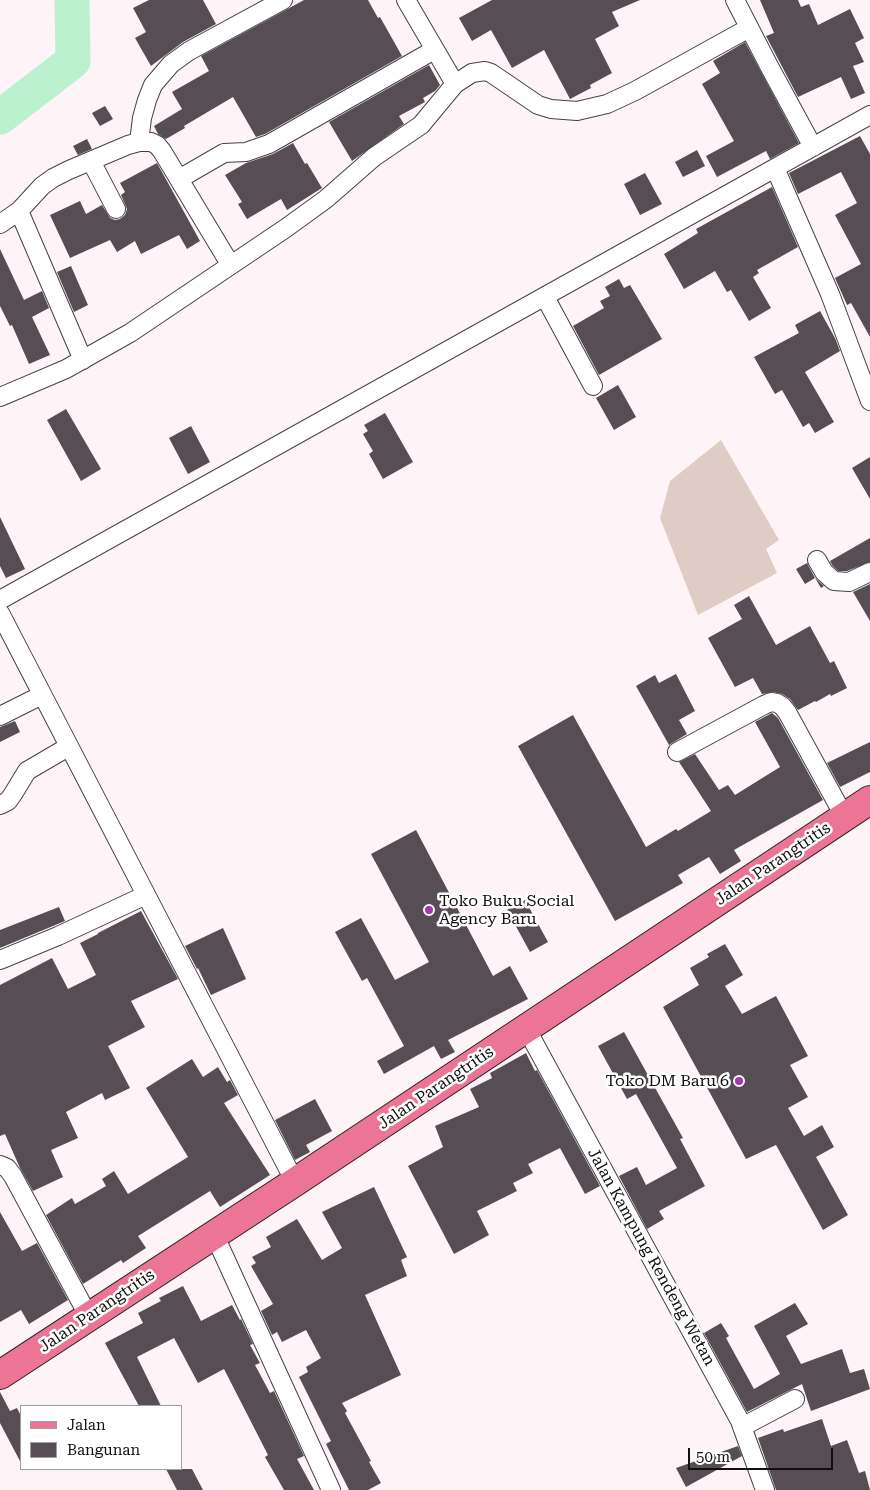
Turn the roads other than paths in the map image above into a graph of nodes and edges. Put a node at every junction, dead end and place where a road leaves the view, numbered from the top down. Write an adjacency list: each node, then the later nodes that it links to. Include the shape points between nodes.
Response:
1 (283, 0): 4 (street)
2 (406, 0): 6 (street)
3 (735, 0): 5 (street)
4 (253, 6): 9 (street, via 161,74 147,100)
5 (749, 28): 7 (street, via 635,91 590,108 562,111 538,105 500,78 484,71); 10 (street)
6 (434, 50): 7 (street); 13 (street, via 270,144 246,152 224,153)
7 (455, 84): 17 (street, via 421,125 374,157 309,212)
8 (870, 115): 10 (street)
9 (139, 142): 11 (street); 13 (street, via 157,145)
10 (813, 147): 12 (street)
11 (91, 161): 14 (street); 15 (street, via 42,186)
12 (775, 168): 18 (street); 22 (street, via 830,294)
13 (179, 179): 17 (street)
14 (116, 209)
15 (19, 211): 16 (street); 19 (street)
16 (0, 224)
17 (230, 264): 19 (street, via 153,318)
18 (545, 297): 20 (street); 25 (street)
19 (83, 360): 21 (street)
20 (592, 386)
21 (0, 397)
22 (870, 401)
23 (817, 560): 24 (street, via 834,581 849,582)
24 (870, 572)
25 (0, 600)
26 (0, 613): 27 (street)
27 (42, 695): 28 (street); 29 (street)
28 (0, 716)
29 (68, 747): 32 (street, via 27,771 13,794); 34 (street)
30 (677, 752): 33 (street, via 764,705 777,703 787,712)
31 (870, 800): 33 (main road, Jalan Parangtritis)
32 (0, 805)
33 (844, 816): 36 (main road, Jalan Parangtritis)
34 (146, 895): 35 (street); 38 (street)
35 (0, 960)
36 (526, 1028): 38 (main road, Jalan Parangtritis); 43 (street, Jalan Kampung Rendeng Wetan)
37 (0, 1165): 40 (street, via 13,1176)
38 (295, 1182): 39 (main road, Jalan Parangtritis)
39 (214, 1234): 40 (main road, Jalan Parangtritis); 44 (street)
40 (89, 1317): 41 (main road, Jalan Parangtritis)
41 (0, 1375)
42 (795, 1399): 43 (street)
43 (742, 1427): 45 (street, Jalan Kampung Rendeng Wetan)
44 (331, 1490)
45 (765, 1490)

